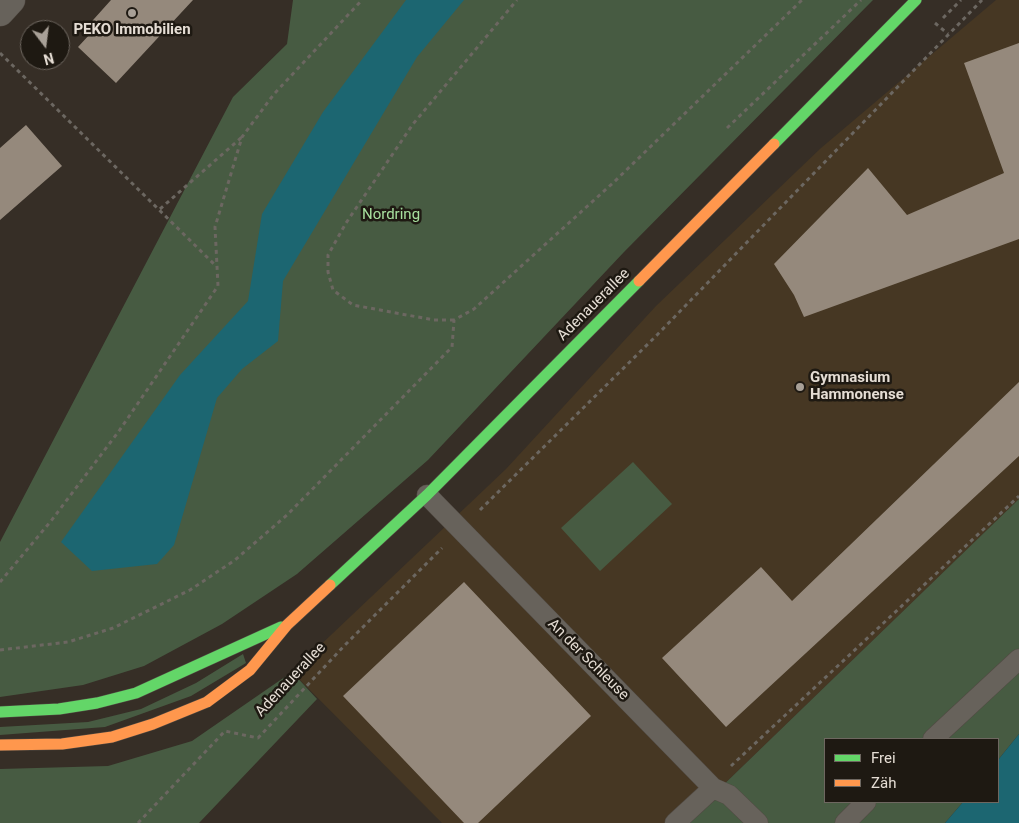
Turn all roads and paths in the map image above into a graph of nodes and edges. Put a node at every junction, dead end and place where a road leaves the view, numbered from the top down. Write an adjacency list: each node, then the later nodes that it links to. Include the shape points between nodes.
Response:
1 (11, 0): 8 (street)
2 (362, 0): 11 (path, via 274,94)
3 (517, 0): 14 (path, via 412,124 328,255 333,290 353,305 434,320)
4 (802, 0): 14 (path, via 614,182 474,309)
5 (861, 0): 10 (path)
6 (916, 0): 15 (main road, Adenauerallee)
7 (982, 0): 17 (path, via 657,334)
8 (0, 12)
9 (0, 53): 12 (path)
10 (727, 128)
11 (242, 137): 12 (path); 13 (path, via 215,227)
12 (160, 209): 13 (path)
13 (216, 266): 18 (path, via 218,286 209,301 119,431)
14 (454, 320): 20 (path, via 452,347 287,515 235,560 190,590 113,628 68,642)
15 (427, 495): 17 (lane, An der Schleuse); 19 (main road, Adenauerallee)
16 (1019, 496): 25 (path, via 733,763)
17 (460, 530): 25 (lane, An der Schleuse); 27 (path, Adenauerallee, via 258,738 225,731)
18 (0, 582)
19 (287, 625): 22 (main road, Adenauerallee, via 136,693 59,709); 24 (main road, Adenauerallee, via 250,670 207,702 112,737 62,744)
20 (0, 650)
21 (1019, 659): 23 (lane)
22 (0, 712)
23 (934, 738)
24 (4, 745)
25 (713, 788): 28 (lane); 29 (lane, An der Schleuse, via 729,795)
26 (865, 803): 30 (lane)
27 (138, 823)
28 (675, 823)
29 (758, 823)
30 (845, 823)

